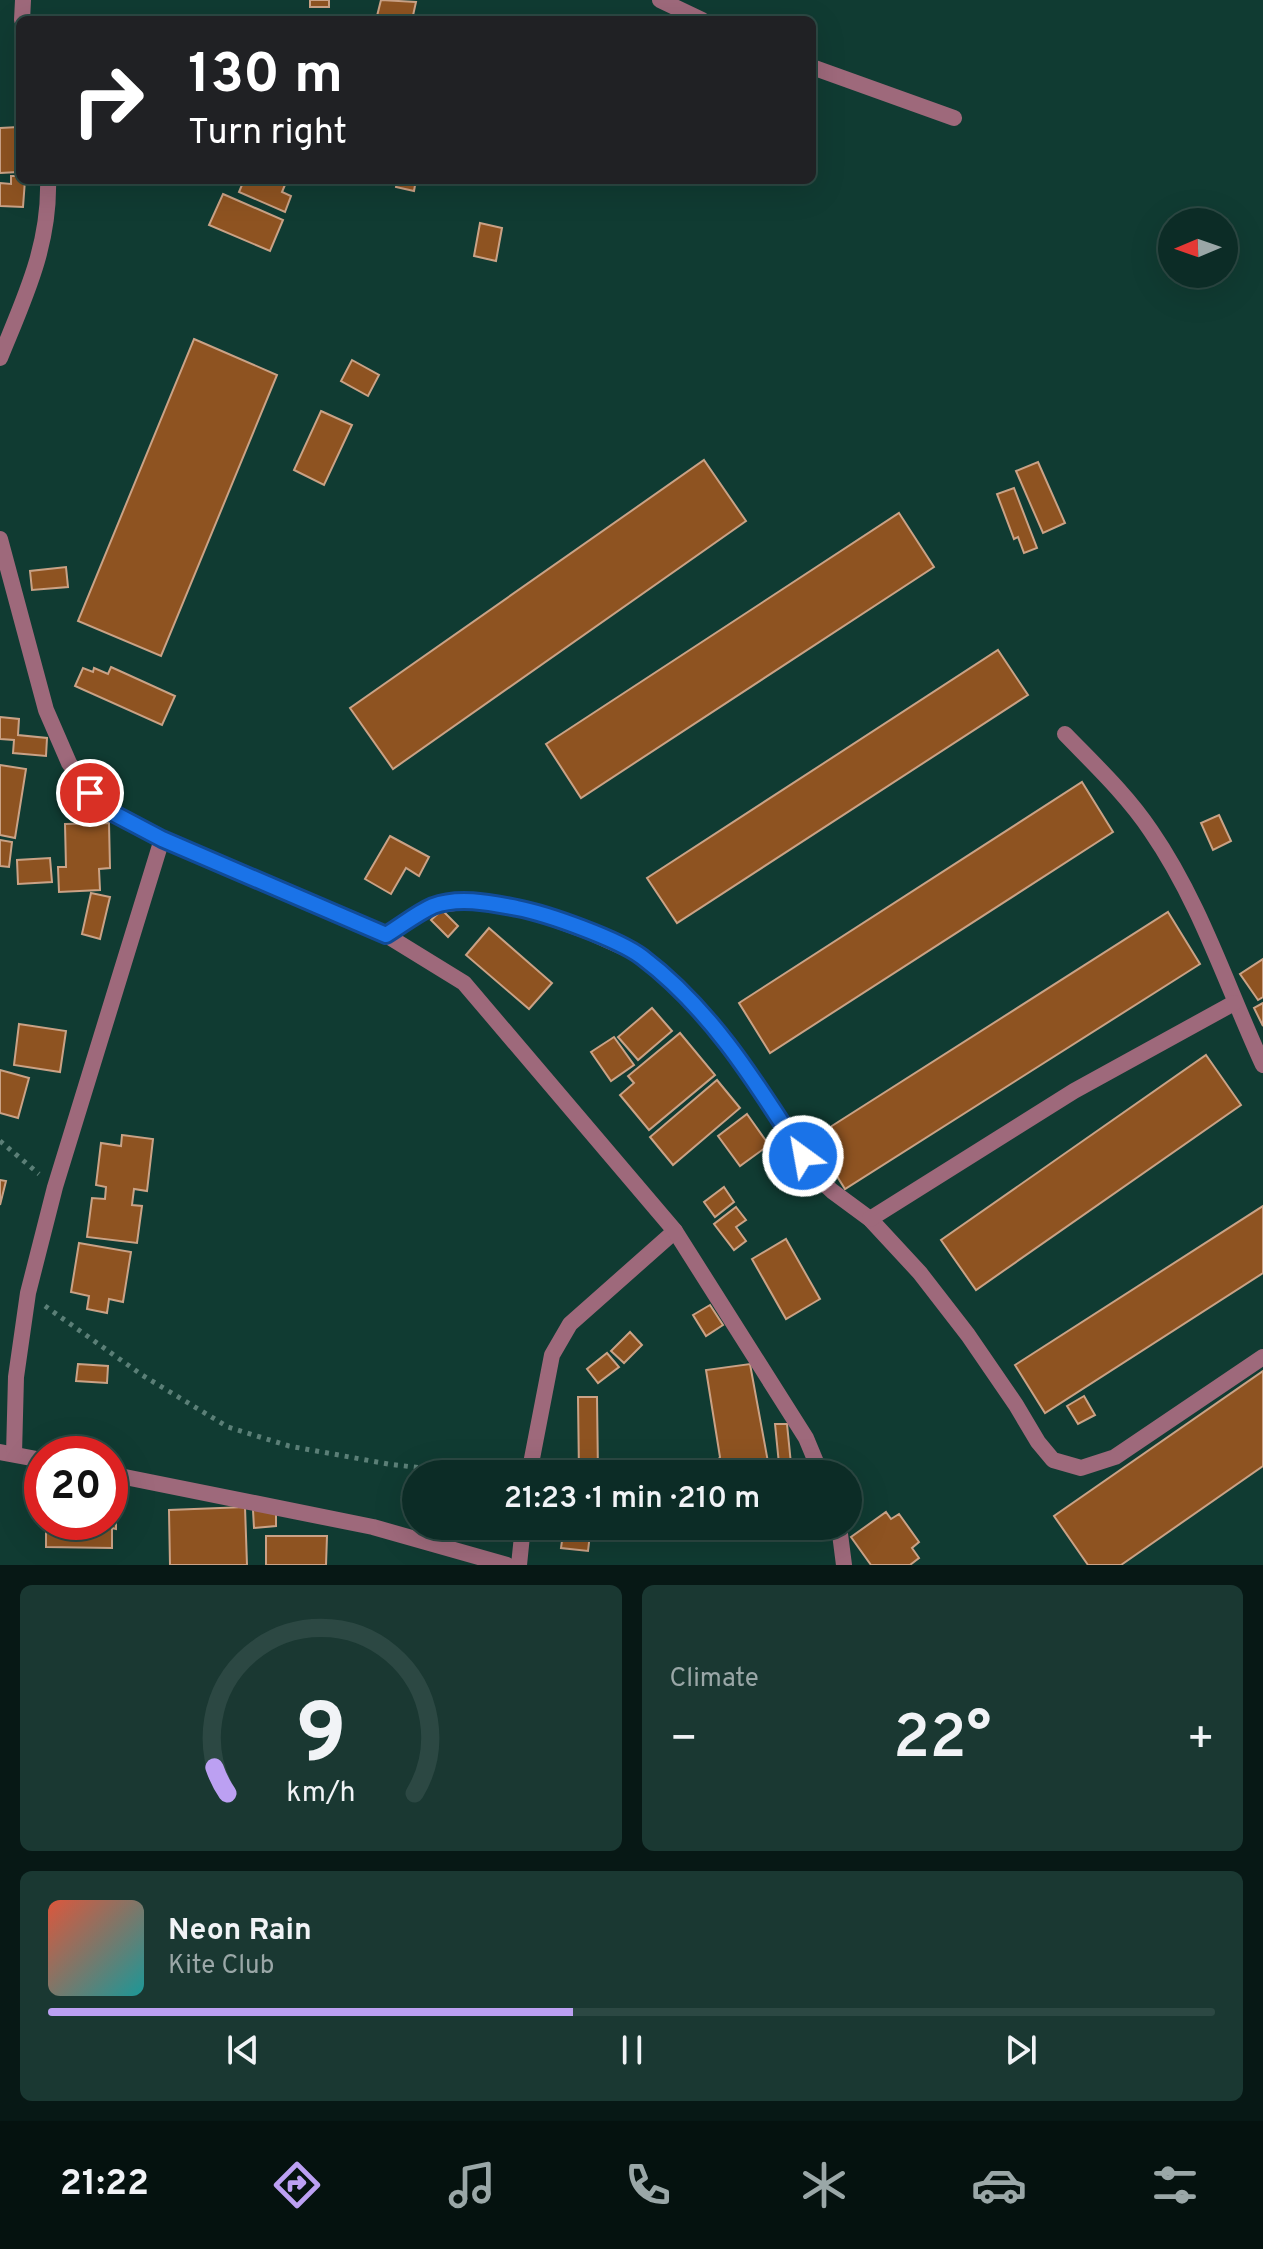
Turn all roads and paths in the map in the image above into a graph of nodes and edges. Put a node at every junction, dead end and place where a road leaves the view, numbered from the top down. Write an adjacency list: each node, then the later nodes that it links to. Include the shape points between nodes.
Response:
1 (660, 0): 2 (street)
2 (694, 16)
3 (816, 68): 4 (street)
4 (954, 118)
5 (48, 184): 6 (street, via 42,250)
6 (0, 358)
7 (0, 539): 9 (street, via 46,710 69,763 109,811)
8 (1065, 734): 11 (street, via 1151,830 1199,920)
9 (162, 839): 10 (street); 14 (street)
10 (386, 935): 15 (street, via 434,906 468,901 531,911 640,955 717,1030 816,1176); 16 (street, via 464,983)
11 (1234, 1003): 12 (street); 15 (street, via 1074,1091)
12 (1263, 1065)
13 (0, 1141): 14 (path)
14 (55, 1187): 17 (street)
15 (870, 1219): 18 (street, via 968,1335 1038,1442 1066,1466 1081,1468 1115,1457)
16 (675, 1231): 20 (street, via 570,1324 552,1355); 21 (street)
17 (28, 1293): 19 (street); 22 (path, via 142,1375 228,1427 289,1446)
18 (1263, 1357)
19 (7, 1453)
20 (532, 1460)
21 (815, 1460)
22 (402, 1466)
23 (128, 1478): 26 (street, via 373,1527)
24 (522, 1540): 27 (street)
25 (841, 1540): 28 (street)
26 (507, 1565)
27 (519, 1565)
28 (844, 1565)

